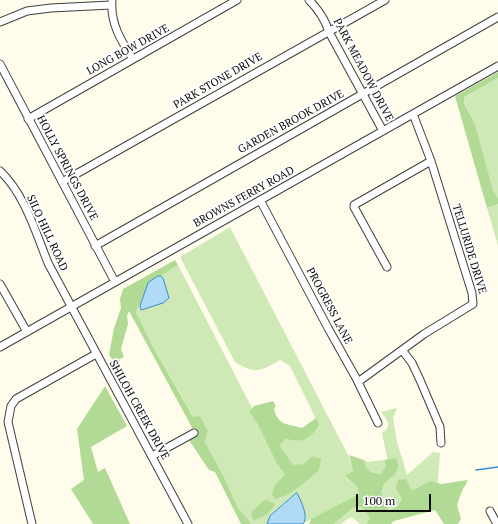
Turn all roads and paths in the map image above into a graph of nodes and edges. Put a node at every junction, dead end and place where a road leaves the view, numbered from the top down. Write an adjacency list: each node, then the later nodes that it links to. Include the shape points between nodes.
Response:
1 (237, 0): 8 (street, LONG BOW DRIVE)
2 (309, 0): 7 (street, PARK MEADOW DRIVE, via 316,6)
3 (385, 0): 7 (street, PARK STONE DRIVE)
4 (111, 3): 6 (street, via 27,11); 8 (street, via 113,22)
5 (498, 17): 11 (street, GARDEN BROOK DRIVE)
6 (0, 22)
7 (329, 32): 11 (street, PARK MEADOW DRIVE); 17 (street, PARK STONE DRIVE)
8 (133, 59): 13 (street, LONG BOW DRIVE)
9 (0, 64): 13 (street, HOLLY SPRINGS DRIVE)
10 (498, 66): 12 (street, BROWNS FERRY ROAD)
11 (362, 94): 14 (street, PARK MEADOW DRIVE); 19 (street, GARDEN BROOK DRIVE)
12 (413, 114): 14 (street, BROWNS FERRY ROAD); 15 (street, TELLURIDE DRIVE)
13 (28, 119): 17 (street, HOLLY SPRINGS DRIVE)
14 (382, 131): 18 (street, BROWNS FERRY ROAD)
15 (431, 161): 20 (street, via 354,205); 26 (street, TELLURIDE DRIVE, via 472,293 473,304)
16 (0, 171): 23 (street, SILO HILL ROAD, via 11,183 30,218 48,263)
17 (62, 182): 19 (street, HOLLY SPRINGS DRIVE)
18 (260, 200): 21 (street, BROWNS FERRY ROAD); 28 (street, PROGRESS LANE)
19 (94, 246): 21 (street, HOLLY SPRINGS DRIVE)
20 (387, 267)
21 (115, 282): 23 (street, BROWNS FERRY ROAD)
22 (0, 284): 24 (street)
23 (72, 307): 24 (street, BROWNS FERRY ROAD); 27 (street, SHILOH CREEK DRIVE)
24 (27, 332): 25 (street, BROWNS FERRY ROAD)
25 (0, 347)
26 (402, 350): 28 (street, TELLURIDE DRIVE); 31 (street, via 412,363 432,406 440,426)
27 (96, 354): 32 (street, SHILOH CREEK DRIVE); 34 (street, via 16,399 11,406 8,422)
28 (358, 382): 29 (street, PROGRESS LANE)
29 (378, 423)
30 (194, 433): 32 (street)
31 (441, 443)
32 (152, 456): 35 (street, SHILOH CREEK DRIVE)
33 (490, 512): 36 (street)
34 (32, 524)
35 (188, 524)
36 (497, 524)

